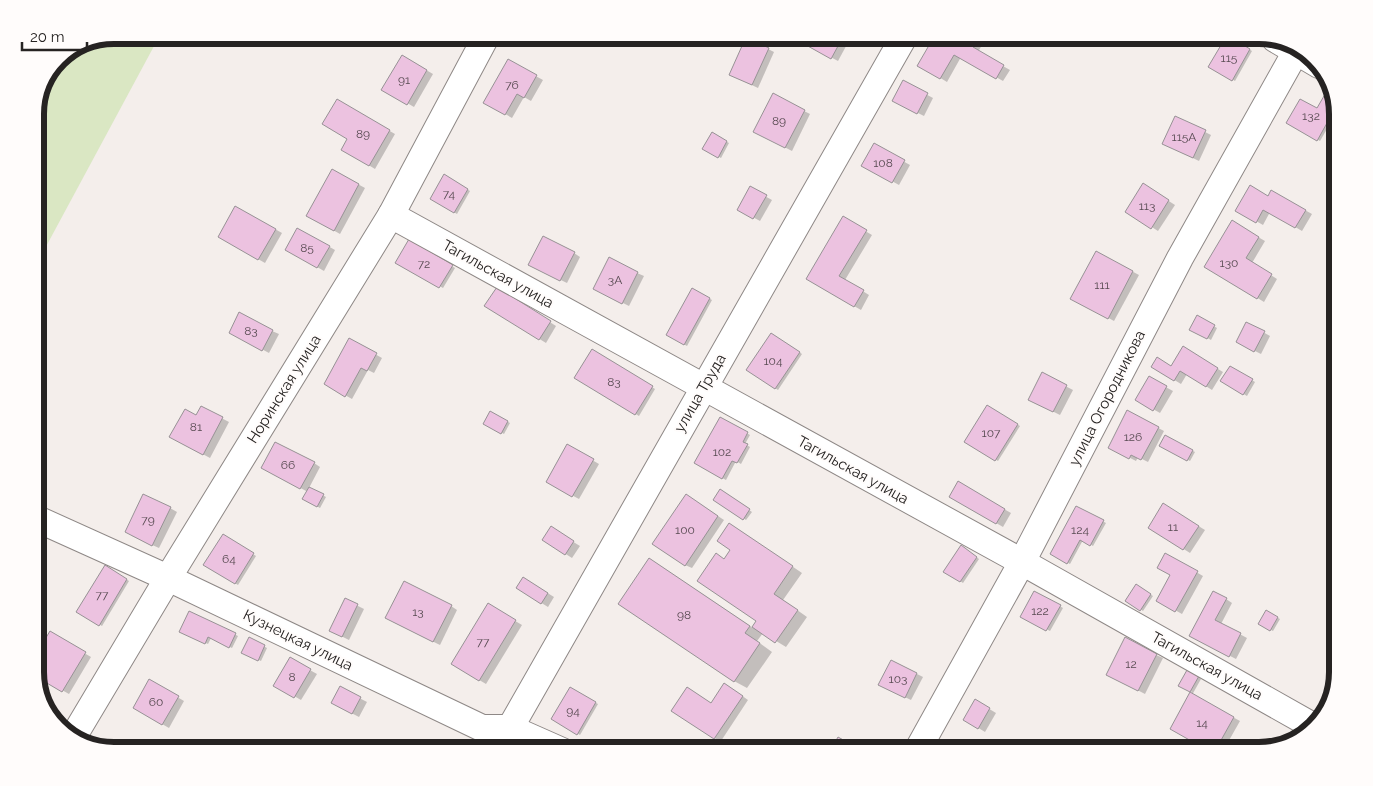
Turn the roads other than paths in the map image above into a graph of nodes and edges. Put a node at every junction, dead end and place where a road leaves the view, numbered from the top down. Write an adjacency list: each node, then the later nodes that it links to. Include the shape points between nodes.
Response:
1 (482, 44): 4 (street, Норинская улица)
2 (900, 44): 5 (street, улица Труда)
3 (1288, 50): 7 (street, улица Огородникова)
4 (391, 215): 5 (street, Тагильская улица); 8 (street, Норинская улица)
5 (703, 388): 7 (street, Тагильская улица); 10 (street, улица Труда)
6 (44, 522): 8 (street, Кузнецкая улица)
7 (1022, 562): 9 (street, Тагильская улица); 14 (street, улица Огородникова)
8 (168, 578): 10 (street, Кузнецкая улица, via 482,728); 11 (street, Норинская улица)
9 (1308, 723)
10 (510, 728): 12 (street, улица Труда); 13 (street, Кузнецкая улица)
11 (77, 731)
12 (501, 742)
13 (542, 742)
14 (922, 742)

